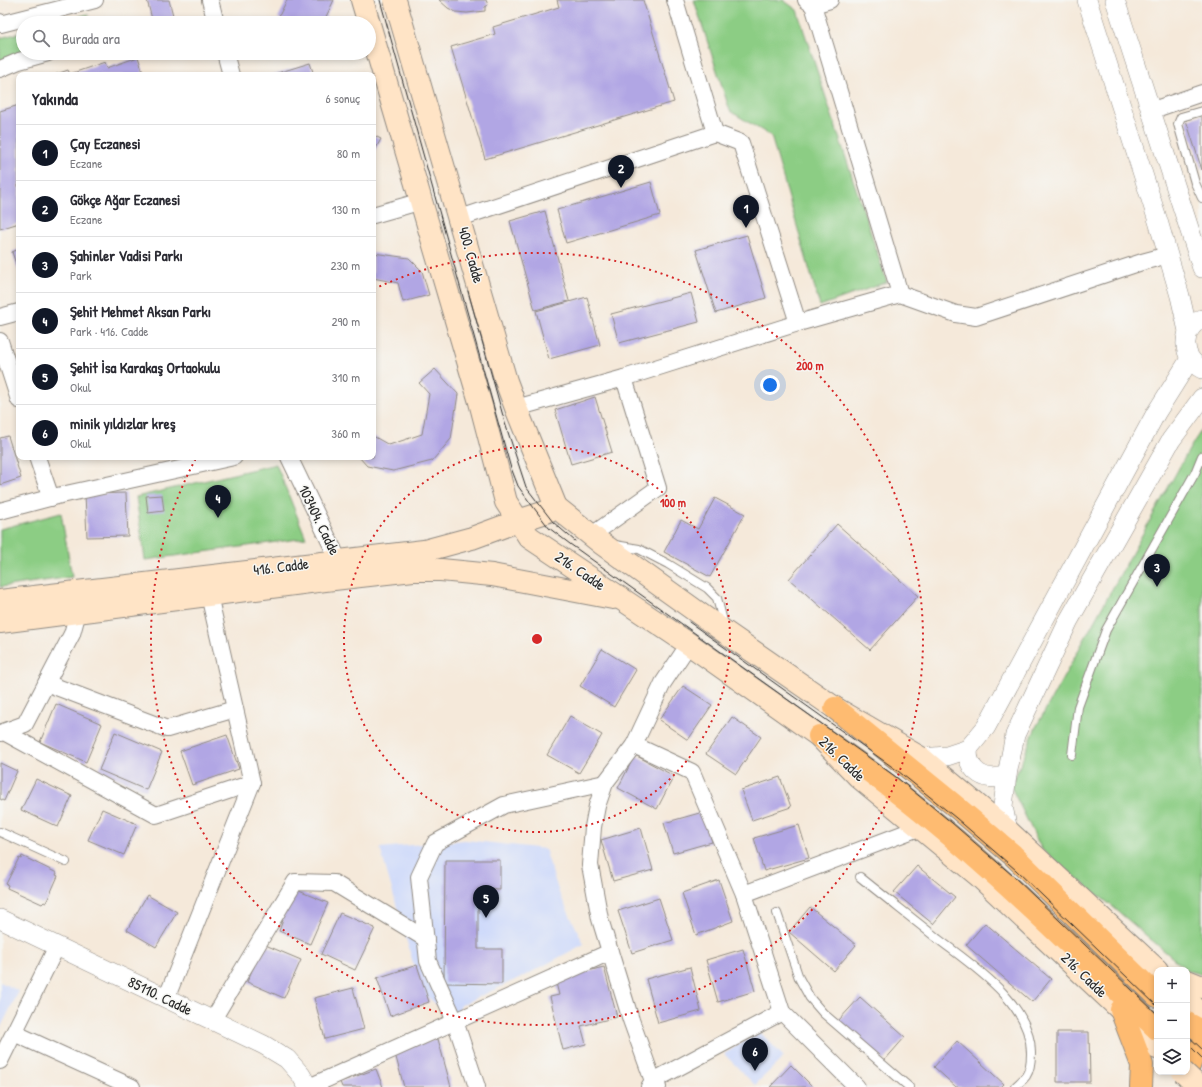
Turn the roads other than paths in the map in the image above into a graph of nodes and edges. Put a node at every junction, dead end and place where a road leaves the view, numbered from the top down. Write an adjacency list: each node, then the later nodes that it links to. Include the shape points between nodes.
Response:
1 (95, 0): 10 (street)
2 (210, 0): 11 (street)
3 (362, 0): 12 (main road)
4 (395, 0): 27 (main road, 400. Cadde)
5 (675, 0): 23 (street)
6 (830, 0): 9 (street)
7 (1088, 0): 28 (street)
8 (1115, 0): 21 (street)
9 (810, 2): 30 (street)
10 (32, 16)
11 (214, 16)
12 (367, 16)
13 (16, 20): 14 (street, via 1,24)
14 (0, 22)
15 (376, 47): 25 (main road)
16 (23, 60): 18 (street)
17 (227, 60): 19 (street)
18 (0, 69)
19 (231, 72)
20 (1202, 92): 21 (street)
21 (1150, 111): 29 (street)
22 (1202, 111): 24 (lane, via 1181,118 1178,124 1195,183)
23 (715, 132): 27 (street); 33 (street, via 741,143)
24 (1202, 198)
25 (422, 201): 26 (street); 45 (main road, via 480,402)
26 (376, 214)
27 (460, 218): 40 (main road, 400. Cadde)
28 (1168, 255): 30 (street, via 976,317 956,314); 34 (street, via 1180,296)
29 (1202, 268)
30 (900, 294): 33 (street)
31 (16, 313): 32 (street)
32 (0, 317)
33 (798, 324): 37 (street)
34 (1195, 325): 36 (street, via 1185,345)
35 (0, 341): 38 (street)
36 (1196, 364): 65 (street, via 1156,413 986,726)
37 (624, 378): 40 (street); 51 (street, via 658,488)
38 (16, 391)
39 (1202, 398): 68 (street, via 1171,440 1069,620 1014,735)
40 (516, 408): 47 (main road, 400. Cadde)
41 (1202, 456): 66 (lane, via 1195,473 1106,630 1078,707)
42 (39, 460): 46 (street)
43 (221, 460): 46 (street)
44 (290, 460): 52 (street, 103404. Cadde)
45 (504, 497): 49 (main road, 216. Cadde); 50 (main road, via 492,524)
46 (50, 498): 48 (street)
47 (556, 507): 49 (main road, 416. Cadde); 51 (main road)
48 (0, 511)
49 (518, 521): 50 (main road, 416. Cadde); 54 (main road, 216. Cadde, via 529,537)
50 (472, 538): 52 (main road, 416. Cadde, via 424,551)
51 (596, 539): 61 (main road)
52 (339, 561): 55 (main road, 416. Cadde)
53 (209, 595): 54 (main road, via 380,573 441,570 512,578); 56 (main road); 60 (street)
54 (621, 599): 58 (main road, 216. Cadde)
55 (0, 601)
56 (78, 612): 57 (main road); 59 (street, via 72,634)
57 (0, 622)
58 (689, 644): 63 (main road, 216. Cadde); 64 (street, via 663,683)
59 (46, 683): 60 (street, via 167,729); 62 (street, via 25,724)
60 (235, 708): 69 (street)
61 (835, 708): 67 (main road); 85 (main road, via 1013,855)
62 (2, 733): 69 (street, via 156,815)
63 (819, 736): 71 (main road, 216. Cadde, via 860,778); 94 (main road, via 860,764 952,837 1012,890 1064,937)
64 (634, 745): 70 (street); 76 (street, via 692,772)
65 (968, 749): 67 (street, via 947,756); 68 (street, via 969,760 978,773 989,778)
66 (1072, 755)
67 (921, 758): 72 (main road)
68 (1007, 775): 72 (street, via 1003,806)
69 (252, 783): 86 (street)
70 (605, 783): 79 (street, via 504,805 435,843 419,877); 81 (street, via 594,820 590,865 600,919)
71 (921, 827): 76 (street); 87 (main road, 216. Cadde, via 979,876)
72 (1008, 831): 82 (main road)
73 (0, 832): 74 (lane)
74 (66, 862)
75 (860, 877): 105 (lane, via 982,974 1018,1012 1030,1037 1031,1056 1027,1075)
76 (744, 894): 88 (street)
77 (777, 914): 104 (lane, via 799,978 810,998 823,1013)
78 (0, 919): 80 (street, 85110. Cadde)
79 (426, 939): 90 (street, via 334,883 295,882); 91 (street, via 428,961)
80 (57, 946): 86 (street, 85110. Cadde); 93 (street)
81 (610, 952): 91 (street); 99 (street)
82 (1156, 967)
83 (1190, 982): 84 (main road)
84 (1202, 987)
85 (1154, 993)
86 (166, 999): 90 (street, 85110. Cadde)
87 (1121, 1010): 95 (main road, 216. Cadde); 106 (main road, via 1142,1065)
88 (782, 1012): 99 (street); 103 (street)
89 (1193, 1012): 92 (main road)
90 (212, 1021): 101 (street, 85110. Cadde, via 264,1045 287,1059)
91 (455, 1021): 101 (street); 102 (street)
92 (1202, 1031)
93 (14, 1034): 97 (street); 100 (street)
94 (1155, 1039)
95 (1155, 1039)
96 (1202, 1046): 98 (main road, via 1193,1056)
97 (0, 1061)
98 (1187, 1077)
99 (653, 1085)
100 (132, 1087)
101 (308, 1087)
102 (477, 1087)
103 (857, 1087)
104 (909, 1087)
105 (1015, 1087)
106 (1141, 1087)

